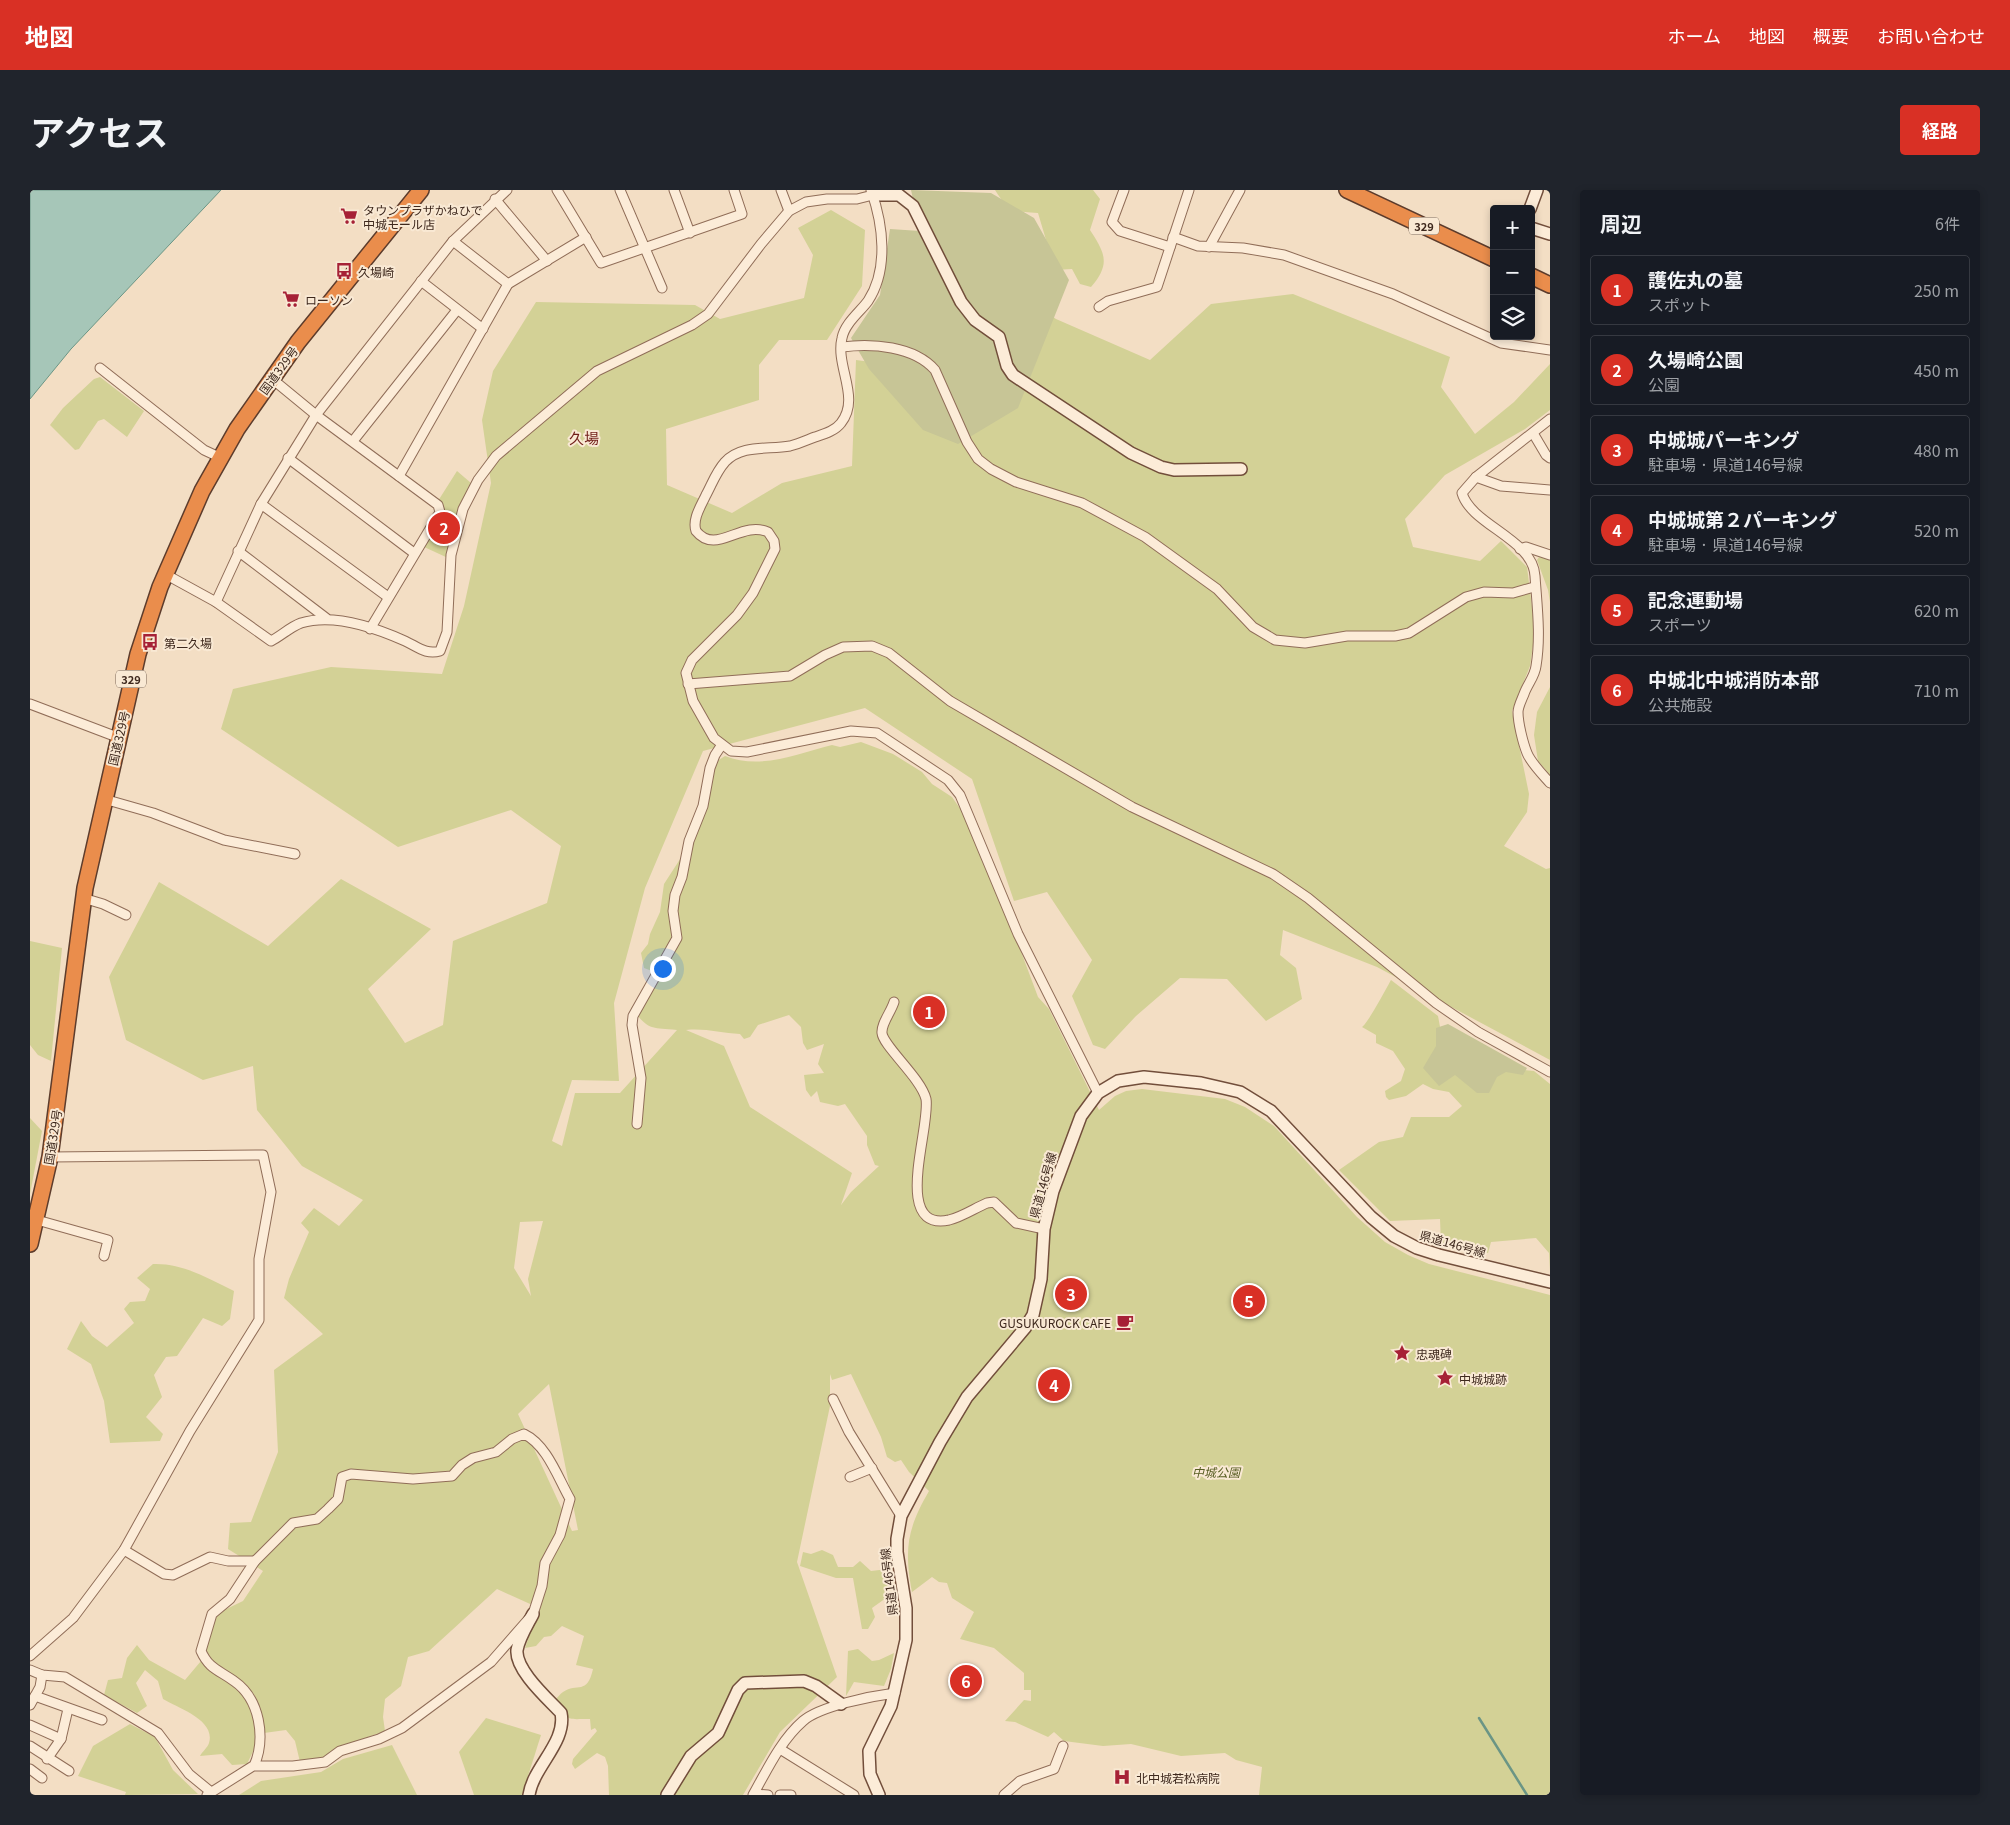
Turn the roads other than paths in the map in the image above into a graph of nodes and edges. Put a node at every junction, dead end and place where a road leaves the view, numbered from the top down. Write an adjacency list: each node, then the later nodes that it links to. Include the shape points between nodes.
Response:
1 (421, 190): 39 (highway, 国道329号 / 329)
2 (507, 190): 14 (street)
3 (557, 190): 20 (street)
4 (620, 190): 25 (street)
5 (674, 190): 18 (street)
6 (734, 190): 18 (street, via 742,214)
7 (781, 190): 16 (street)
8 (1124, 190): 23 (street, via 1112,222 1120,231)
9 (1189, 190): 21 (street)
10 (1240, 190): 24 (street)
11 (1537, 190): 15 (main road)
12 (1353, 191): 26 (highway, 329)
13 (872, 192): 16 (street, via 857,199 827,198 806,202); 36 (street, via 880,225 882,259 868,301 845,331); 47 (main road, via 899,195 914,206 961,302 976,320 999,338 1013,375 1131,453 1161,468)
14 (495, 199): 22 (street); 27 (street)
15 (1531, 205)
16 (789, 211): 61 (street, via 708,314 598,371 496,456 478,480 463,509 451,554 447,632 440,651 425,652)
17 (1535, 229): 19 (main road)
18 (690, 233): 25 (street)
19 (1550, 234)
20 (586, 237): 25 (street, via 601,263); 27 (street)
21 (1173, 237): 23 (street); 24 (street)
22 (453, 241): 29 (street); 30 (street)
23 (1170, 247): 33 (street, via 1156,287 1108,301)
24 (1209, 247): 37 (street, via 1243,248 1284,255 1393,294 1500,343)
25 (646, 248): 32 (street)
26 (1490, 256)
27 (547, 261): 30 (street)
28 (1535, 278): 31 (highway)
29 (421, 281): 34 (street); 40 (street)
30 (508, 284): 35 (street)
31 (1550, 285)
32 (662, 288)
33 (1099, 307)
34 (457, 310): 35 (street); 43 (street)
35 (483, 329): 48 (street)
36 (842, 347): 57 (street, via 886,348 927,361 935,370 967,442 978,459 1016,482 1082,503 1145,537 1217,588 1253,626 1275,640 1305,643 1347,636 1410,633 1466,597 1484,592 1513,593); 62 (street, via 849,404 840,424 792,446 748,450 726,460 695,518 696,531 702,539 719,540 755,528 768,532 775,550 760,581 737,615 692,660 686,673)
37 (1550, 350)
38 (100, 368): 44 (street, via 204,450)
39 (271, 378): 40 (street); 44 (highway, 国道329号 / 329)
40 (316, 415): 43 (street); 45 (street)
41 (1550, 419): 42 (street)
42 (1533, 433): 46 (street); 49 (street)
43 (353, 442): 48 (street)
44 (219, 457): 56 (highway, 国道329号 / 329)
45 (288, 458): 51 (street); 54 (street)
46 (1550, 458)
47 (1241, 469)
48 (399, 476): 54 (street, via 438,505 440,512)
49 (1476, 477): 50 (street, via 1501,486); 52 (street, via 1462,493 1464,501)
50 (1550, 490)
51 (261, 504): 53 (street); 58 (street)
52 (1520, 549): 55 (street, via 1526,546); 57 (street, via 1532,563)
53 (238, 551): 59 (street); 60 (street)
54 (414, 553): 58 (street)
55 (1550, 555)
56 (165, 574): 59 (street); 64 (highway, 国道329号 / 329, via 138,654)
57 (1534, 587): 66 (street, via 1538,597 1539,631 1536,669 1518,711 1527,753)
58 (388, 597): 61 (street)
59 (216, 602): 60 (street, via 271,641 299,624)
60 (326, 618): 61 (street)
61 (370, 629)
62 (688, 684): 65 (street, via 704,721); 72 (street, via 790,676 843,647 872,646 889,653 950,701 1115,798 1273,874 1308,898 1436,1003 1478,1032)
63 (30, 704): 64 (street)
64 (117, 737): 67 (highway, 国道329号 / 329)
65 (721, 746): 73 (street, via 731,751 747,752 850,731 877,733 948,780 960,795 1018,934); 74 (street, via 710,768 703,806 689,841 675,895 673,911 677,938 633,1016 641,1078)
66 (1550, 783)
67 (104, 800): 68 (street, via 153,813 224,840); 69 (highway, 国道329号 / 329)
68 (295, 854)
69 (83, 898): 70 (street); 75 (highway, 国道329号 / 329)
70 (126, 915)
71 (894, 1002): 77 (street, via 883,1025 883,1038 909,1070 926,1099 917,1188 924,1215 932,1220 946,1221 994,1202 1016,1222)
72 (1550, 1072)
73 (1098, 1093): 77 (main road, 県道146号線, via 1075,1127); 80 (main road, 県道146号線, via 1118,1081 1144,1077 1201,1083 1240,1092 1271,1111 1371,1217 1394,1236 1439,1255)
74 (637, 1124)
75 (50, 1157): 76 (highway, 国道329号 / 329); 85 (street, via 263,1155 271,1192 260,1258 259,1320 190,1431)
76 (37, 1220): 78 (highway, 国道329号 / 329); 79 (street, via 108,1240)
77 (1044, 1229): 84 (main road, 県道146号線, via 1041,1279 1033,1314 1026,1328 967,1397)
78 (30, 1244)
79 (104, 1256)
80 (1550, 1282)
81 (833, 1399): 82 (street)
82 (872, 1468): 83 (street); 84 (street)
83 (850, 1476)
84 (901, 1516): 91 (main road, 県道146号線, via 897,1552 906,1619 903,1657)
85 (124, 1550): 86 (street, via 164,1574 173,1575 210,1557); 88 (street, via 73,1618)
86 (255, 1561): 87 (street, via 293,1523 317,1519 328,1509 338,1498 342,1477 352,1474 413,1479 452,1476 473,1458 496,1452 524,1434 540,1445 570,1500 560,1535 545,1563); 102 (street, via 239,1588 212,1614 201,1651 207,1664 250,1695 261,1733)
87 (533, 1614): 102 (street, via 491,1662 402,1728 340,1751 325,1762); 108 (main road, via 517,1648 518,1660 562,1718 556,1740 533,1779)
88 (30, 1656)
89 (30, 1670): 90 (street)
90 (42, 1675): 92 (street); 106 (street, via 65,1677 164,1737 189,1774)
91 (895, 1693): 93 (street); 114 (main road, 県道146号線, via 869,1751 870,1774)
92 (31, 1703): 94 (street)
93 (841, 1704): 100 (street, via 804,1719); 109 (main road, via 804,1681 745,1682 718,1733 691,1756)
94 (68, 1709): 95 (street); 97 (street)
95 (102, 1720)
96 (30, 1724): 97 (street)
97 (61, 1739): 101 (street)
98 (30, 1746): 101 (street)
99 (1063, 1746): 115 (street, via 1054,1769 1020,1781)
100 (780, 1749): 107 (street); 113 (street)
101 (47, 1759): 104 (street)
102 (254, 1766): 106 (street)
103 (30, 1769): 105 (street)
104 (69, 1772)
105 (42, 1778)
106 (209, 1793)
107 (754, 1794): 110 (street)
108 (529, 1795)
109 (667, 1795)
110 (768, 1795)
111 (780, 1795): 112 (street)
112 (791, 1795)
113 (854, 1795)
114 (879, 1795)
115 (1004, 1795)

